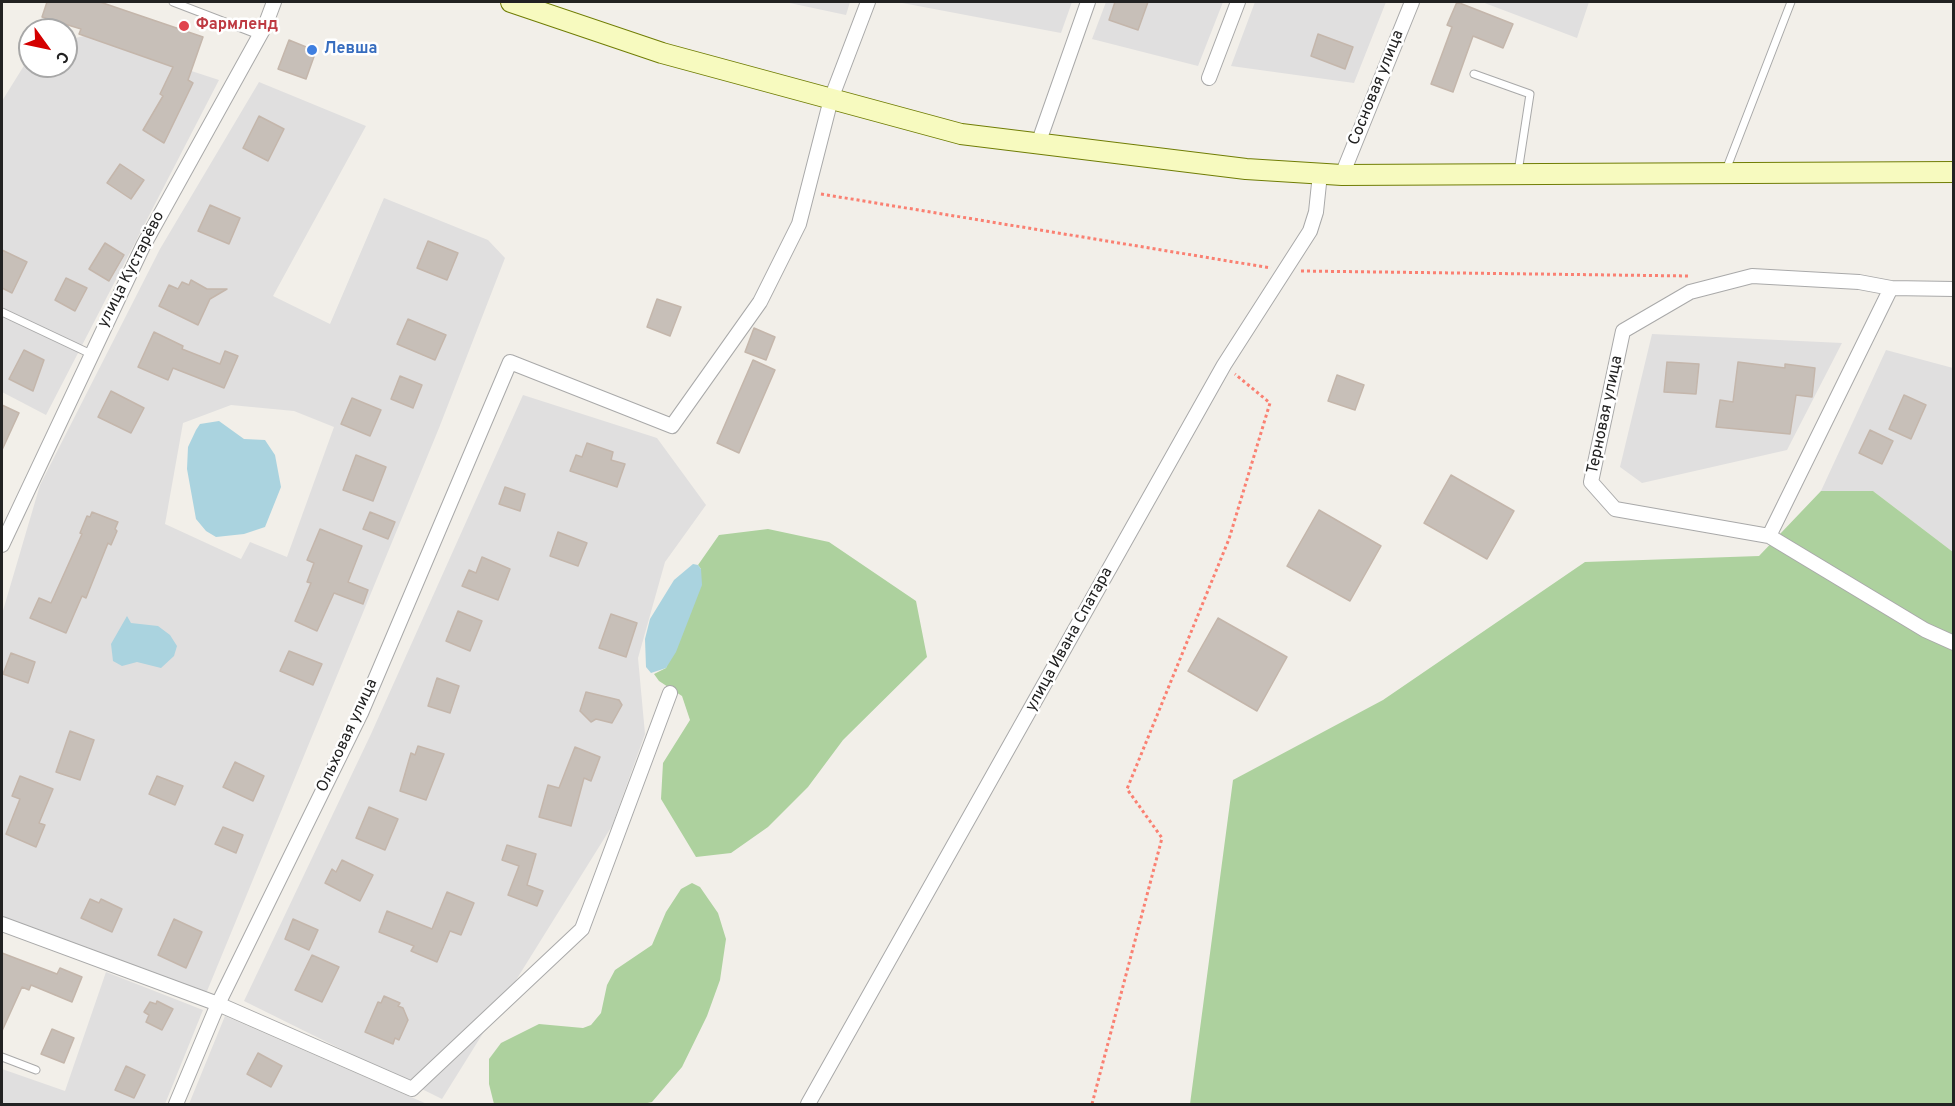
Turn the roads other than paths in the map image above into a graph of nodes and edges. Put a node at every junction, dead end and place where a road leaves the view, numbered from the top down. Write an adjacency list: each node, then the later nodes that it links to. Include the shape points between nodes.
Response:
1 (173, 2): 9 (lane)
2 (274, 2): 9 (street, улица Кустарёво)
3 (511, 2): 12 (main road, via 662,53)
4 (868, 2): 12 (street)
5 (1088, 2): 13 (street)
6 (1238, 2): 11 (street)
7 (1412, 2): 18 (street, Сосновая улица)
8 (1791, 2): 15 (lane)
9 (259, 35): 22 (street, улица Кустарёво, via 143,246)
10 (1474, 74): 17 (lane, via 1530,94)
11 (1209, 78)
12 (831, 99): 13 (main road, via 961,134); 28 (street, Ольховая улица, via 799,224 760,302 672,426 510,362 361,713)
13 (1038, 144): 16 (main road)
14 (1953, 172): 15 (main road)
15 (1725, 173): 17 (main road)
16 (1320, 174): 18 (main road); 32 (street, улица Ивана Спатара, via 1310,231 1224,365)
17 (1518, 174): 18 (main road)
18 (1342, 175)
19 (1891, 288): 20 (street); 23 (street); 23 (street, Терновая улица, via 1859,282 1752,276 1690,292 1623,331 1591,482 1615,509)
20 (1953, 289)
21 (2, 312): 22 (lane)
22 (91, 354): 24 (street, улица Кустарёво)
23 (1769, 536): 25 (street, Терновая улица)
24 (2, 545)
25 (1953, 643)
26 (670, 693): 28 (street, via 582,929 412,1089)
27 (2, 924): 28 (street)
28 (218, 1004): 31 (street, Ольховая улица)
29 (2, 1057): 30 (lane)
30 (36, 1070)
31 (176, 1104)
32 (808, 1104)

